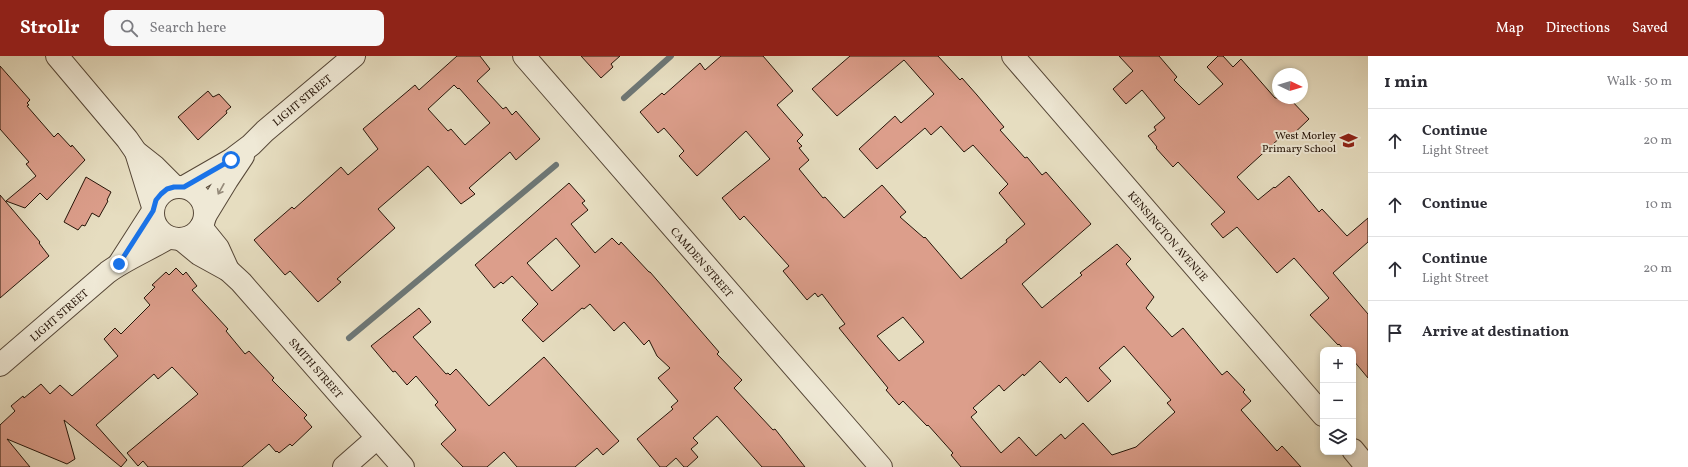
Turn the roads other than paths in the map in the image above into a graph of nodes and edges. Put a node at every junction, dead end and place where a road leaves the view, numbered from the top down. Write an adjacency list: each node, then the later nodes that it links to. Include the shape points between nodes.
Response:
1 (57, 56): 6 (street)
2 (354, 56): 5 (street, LIGHT STREET)
3 (524, 56): 19 (street, CAMDEN STREET)
4 (1013, 56): 14 (street, KENSINGTON AVENUE)
5 (251, 145): 7 (street, LIGHT STREET, via 231,160); 9 (street, LIGHT STREET, one-way to 9)
6 (136, 152): 7 (street); 8 (street)
7 (179, 187): 8 (street, via 167,189 161,194); 9 (street, via 192,190 202,201)
8 (153, 209): 10 (street, via 156,227); 11 (street, LIGHT STREET)
9 (203, 221): 10 (street, via 196,233); 12 (street, SMITH STREET)
10 (175, 239): 11 (street, LIGHT STREET); 12 (street, SMITH STREET)
11 (119, 264): 13 (street, LIGHT STREET)
12 (228, 270): 15 (street, SMITH STREET)
13 (0, 365)
14 (1320, 412)
15 (377, 438): 17 (street); 18 (street, SMITH STREET)
16 (1356, 453): 20 (street)
17 (344, 467)
18 (403, 467)
19 (881, 467)
20 (1368, 467)

